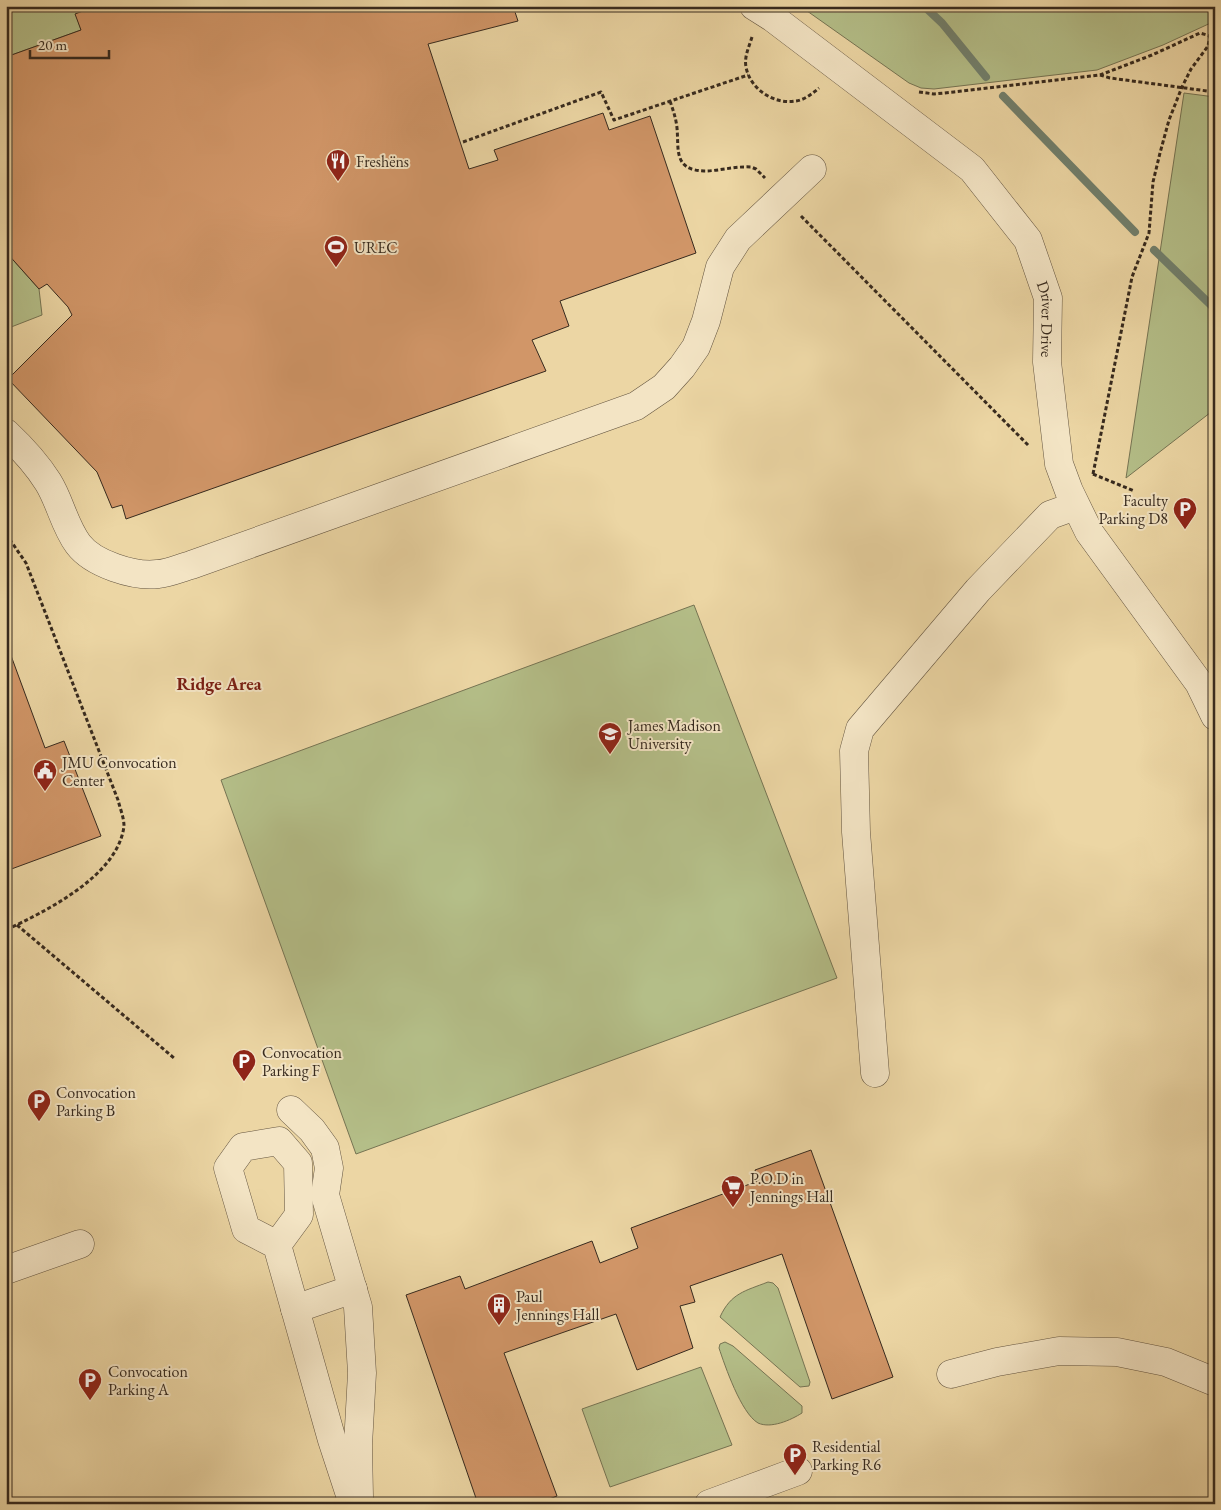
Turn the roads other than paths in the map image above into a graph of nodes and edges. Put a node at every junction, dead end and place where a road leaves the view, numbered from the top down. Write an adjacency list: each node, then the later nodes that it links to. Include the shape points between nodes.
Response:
1 (754, 6): 4 (street, Driver Drive, via 972,168 1028,240 1048,298 1048,362 1059,464)
2 (812, 169): 3 (street, via 738,239 720,267 696,347 664,387 636,406 191,565 158,575 126,572 102,563 79,545 50,484 31,458)
3 (6, 433)
4 (1075, 506): 5 (street, Driver Drive, via 1089,532 1199,683); 6 (street, via 1050,515 978,590 860,728 854,751 856,832)
5 (1215, 716)
6 (875, 1073)
7 (291, 1110): 11 (street, via 325,1148 329,1168 325,1195)
8 (80, 1244): 10 (street)
9 (277, 1245): 12 (street)
10 (6, 1270)
11 (353, 1288): 12 (street); 17 (street, via 358,1307 362,1373)
12 (295, 1309): 16 (street)
13 (951, 1374): 14 (street, via 1059,1351 1117,1352 1166,1362)
14 (1215, 1382)
15 (798, 1471): 18 (street)
16 (353, 1504)
17 (359, 1504)
18 (709, 1504)

